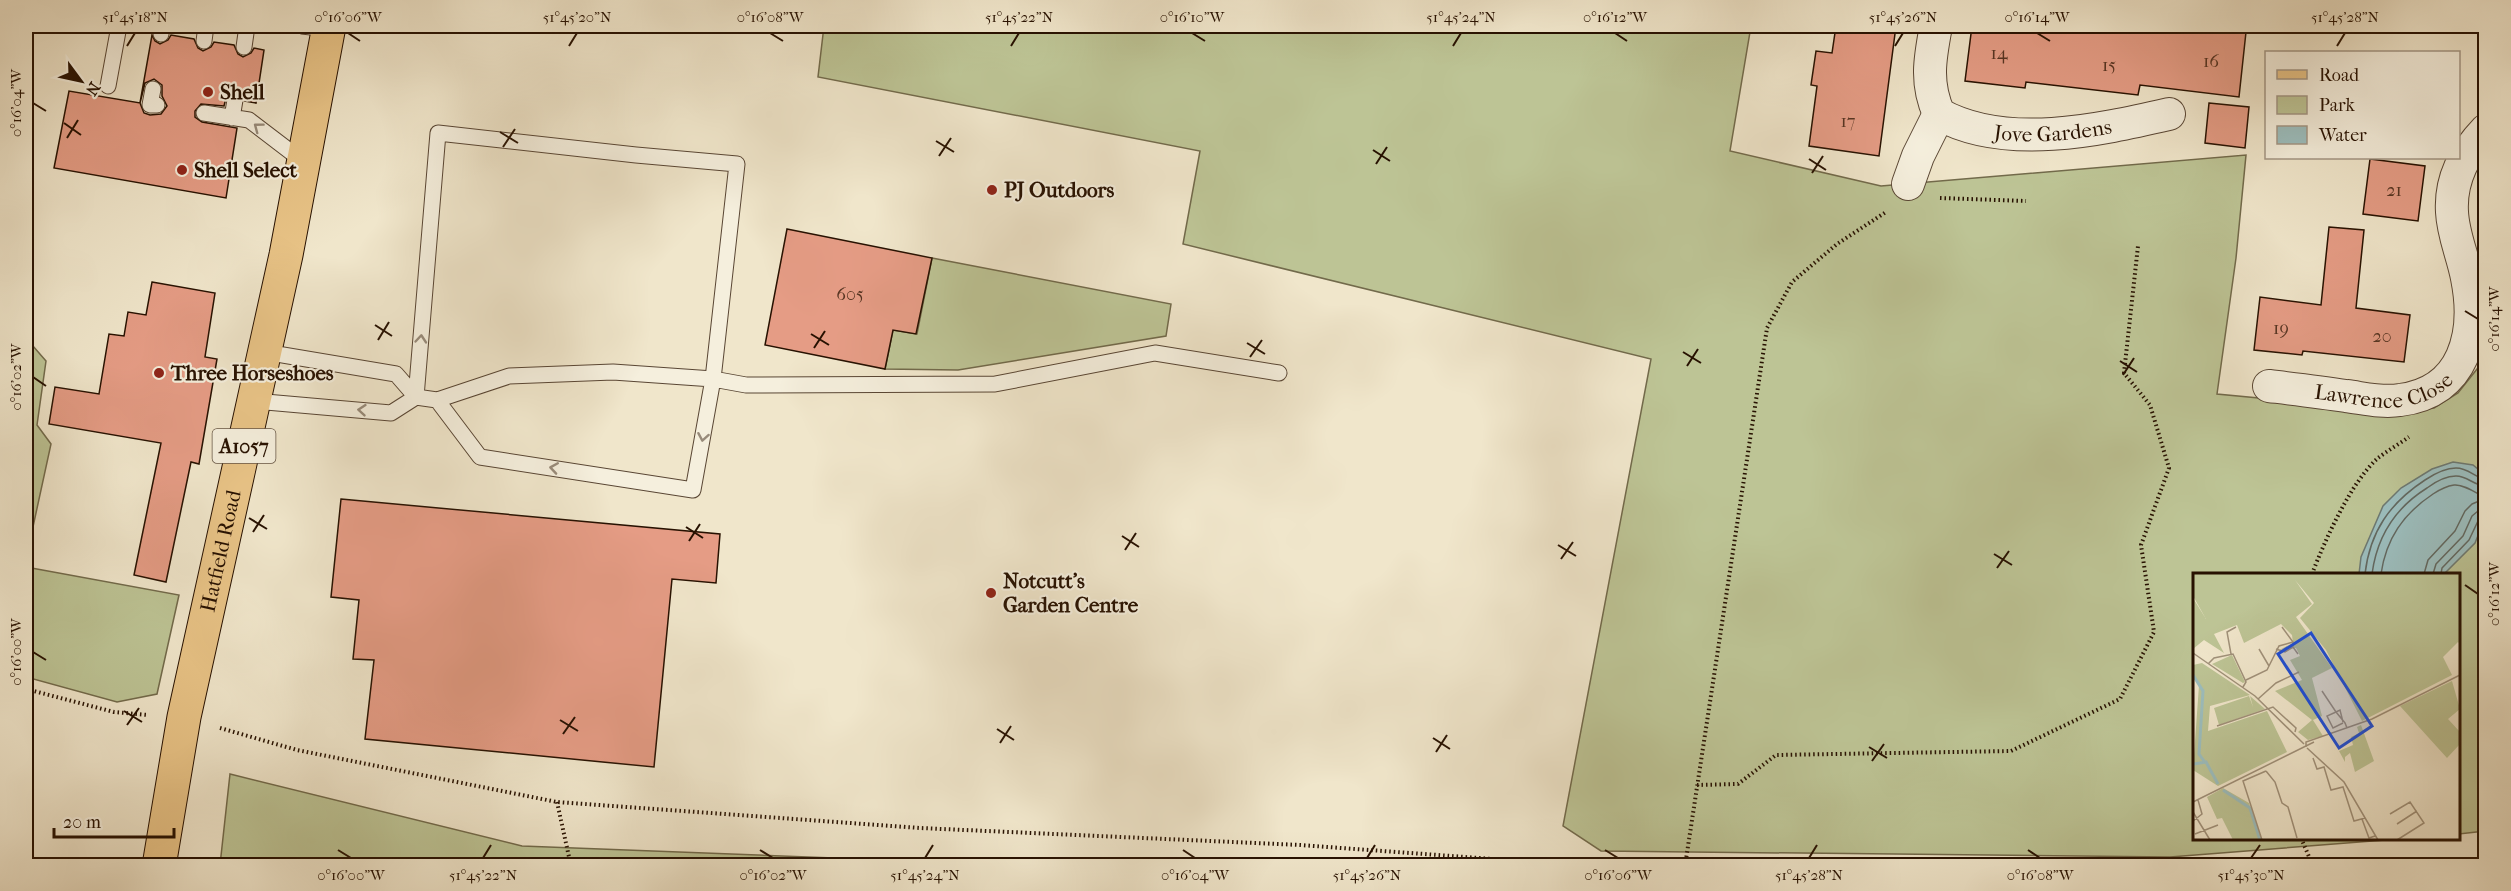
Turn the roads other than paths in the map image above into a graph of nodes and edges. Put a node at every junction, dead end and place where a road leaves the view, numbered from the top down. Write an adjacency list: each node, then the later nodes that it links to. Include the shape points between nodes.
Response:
1 (119, 26): 6 (lane)
2 (247, 26): 5 (lane)
3 (1936, 26): 11 (street, via 1928,74 1929,89)
4 (320, 27): 15 (main road, Hatfield Road / A1057)
5 (244, 47)
6 (108, 86)
7 (153, 89): 9 (lane, via 150,105)
8 (235, 100): 13 (lane)
9 (157, 105)
10 (204, 113): 13 (lane)
11 (1939, 114): 12 (street, Jove Gardens, via 1971,128 2014,134 2093,130); 16 (street)
12 (2169, 114)
13 (232, 118): 15 (lane, one-way to 13, via 249,120)
14 (2486, 130): 20 (street, Lawrence Close, via 2469,147 2455,180 2452,210 2468,279 2471,322 2464,356 2456,370 2427,393 2400,400)
15 (304, 162): 17 (main road, Hatfield Road / A1057)
16 (1904, 190)
17 (265, 352): 21 (lane, via 396,374); 23 (main road, Hatfield Road / A1057)
18 (1279, 373): 19 (lane, via 1155,353 996,384 746,385)
19 (713, 379): 21 (lane, one-way to 19, via 438,133 737,164); 22 (lane, via 613,372 509,376); 22 (lane, one-way to 22, via 693,490 480,457)
20 (2268, 386)
21 (416, 397): 22 (lane); 23 (lane, one-way to 23, via 391,413)
22 (437, 400)
23 (254, 401): 24 (main road, Hatfield Road / A1057, via 184,717)
24 (159, 866)

